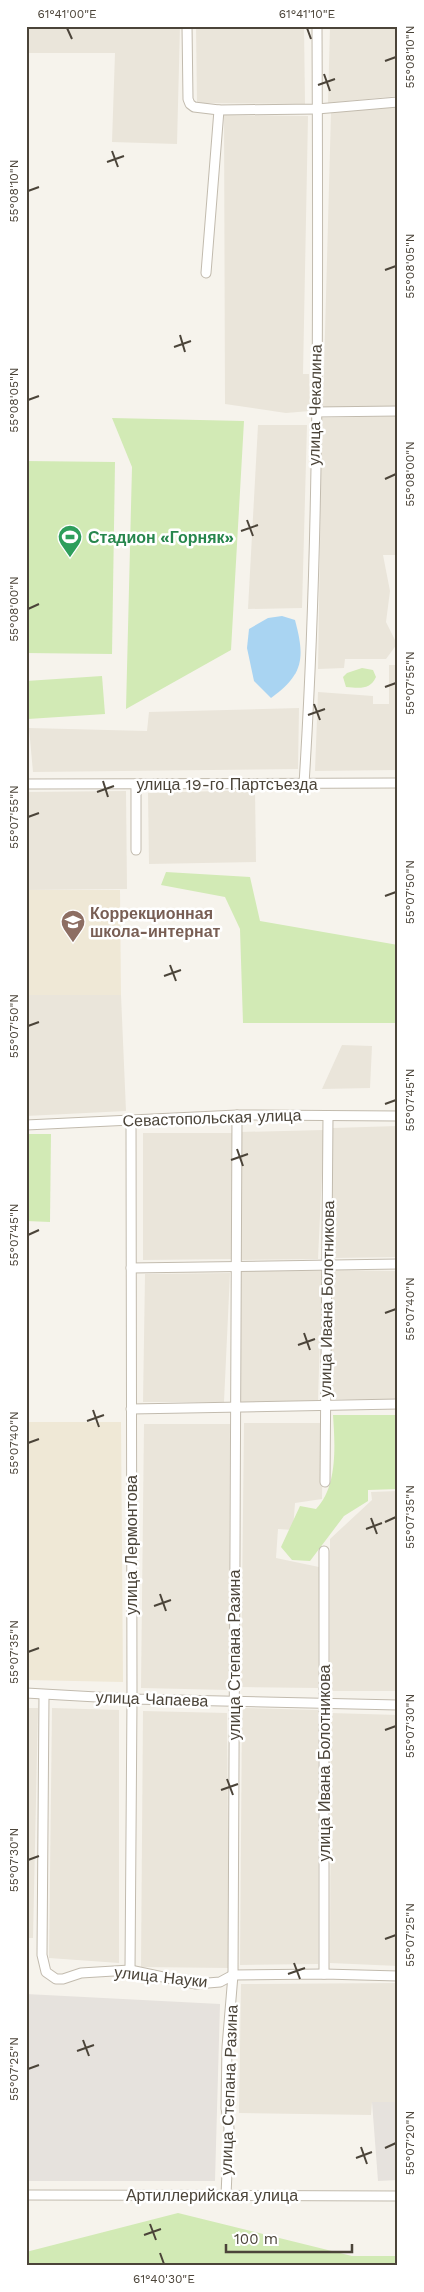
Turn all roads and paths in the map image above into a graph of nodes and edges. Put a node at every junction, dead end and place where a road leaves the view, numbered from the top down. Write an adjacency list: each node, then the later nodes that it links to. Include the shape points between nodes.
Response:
1 (188, 26): 5 (street, via 188,99 194,107)
2 (317, 26): 4 (street, улица Чекалина)
3 (398, 102): 4 (street)
4 (317, 109): 5 (street); 8 (street, улица Чекалина)
5 (219, 110): 6 (street)
6 (206, 273)
7 (398, 411): 8 (street)
8 (316, 412): 12 (street, улица Чекалина, via 312,666)
9 (398, 783): 12 (street, улица 19-го Партсъезда)
10 (26, 784): 11 (street, улица 19-го Партсъезда)
11 (136, 784): 12 (street, улица 19-го Партсъезда); 13 (street)
12 (304, 784)
13 (136, 850)
14 (237, 1115): 15 (street, Севастопольская улица); 17 (street, Севастопольская улица); 21 (street, улица Степана Разина)
15 (328, 1116): 16 (street, Севастопольская улица); 20 (street, улица Ивана Болотникова)
16 (398, 1116)
17 (131, 1120): 18 (street, Севастопольская улица); 22 (street, улица Лермонтова)
18 (26, 1125)
19 (398, 1264): 20 (street)
20 (328, 1265): 21 (street); 24 (street, улица Ивана Болотникова)
21 (236, 1267): 22 (street); 25 (street, улица Степана Разина)
22 (131, 1268): 26 (street, улица Лермонтова)
23 (398, 1404): 24 (street)
24 (326, 1406): 25 (street); 27 (street, улица Ивана Болотникова)
25 (236, 1407): 26 (street); 32 (street, улица Степана Разина)
26 (131, 1409): 31 (street, улица Лермонтова)
27 (325, 1482)
28 (324, 1551): 33 (street, улица Ивана Болотникова)
29 (26, 1693): 30 (street, улица Чапаева)
30 (44, 1694): 31 (street, улица Чапаева); 35 (street, улица Науки, via 42,1955 46,1972 51,1978 63,1980 81,1973)
31 (132, 1699): 32 (street, улица Чапаева); 35 (street, улица Лермонтова)
32 (233, 1701): 33 (street, улица Чапаева); 37 (street, улица Степана Разина)
33 (324, 1702): 34 (street, улица Чапаева); 36 (street, улица Ивана Болотникова)
34 (398, 1705)
35 (130, 1970): 37 (street, улица Науки, via 196,1984 220,1982)
36 (324, 1974): 37 (street, улица Науки); 38 (street, улица Науки)
37 (233, 1975): 40 (street, улица Степана Разина, via 227,2047 226,2108 229,2128)
38 (398, 1976)
39 (26, 2195): 40 (street, Артиллерийская улица)
40 (226, 2195): 41 (street, Артиллерийская улица)
41 (398, 2196)

